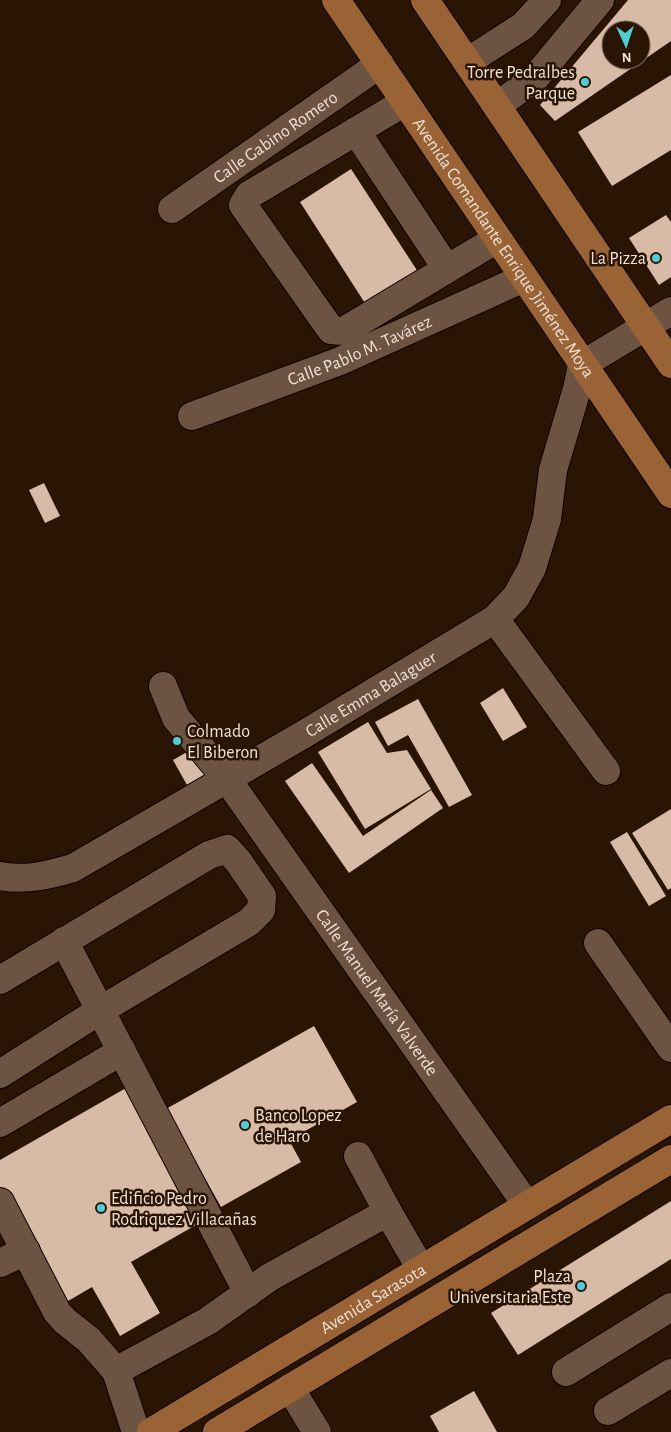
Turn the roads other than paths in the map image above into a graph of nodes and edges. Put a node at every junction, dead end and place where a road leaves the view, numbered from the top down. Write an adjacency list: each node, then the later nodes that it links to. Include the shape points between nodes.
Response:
1 (336, 0): 6 (main road, Avenida Comandante Enrique Jiménez Moya)
2 (426, 0): 5 (main road)
3 (547, 0): 5 (street, via 523,26)
4 (600, 0): 8 (street, via 536,78)
5 (467, 62): 8 (main road)
6 (380, 64): 7 (main road, Avenida Comandante Enrique Jiménez Moya); 10 (street, Calle Gabino Romero)
7 (405, 102): 9 (street); 11 (main road, Avenida Comandante Enrique Jiménez Moya)
8 (497, 106): 15 (main road)
9 (356, 131): 12 (street); 12 (street, via 250,195 243,205 331,330 344,331)
10 (172, 209)
11 (497, 239): 12 (street); 13 (main road, Avenida Comandante Enrique Jiménez Moya)
12 (447, 269)
13 (524, 278): 17 (main road, Avenida Comandante Enrique Jiménez Moya); 18 (street, Calle Pablo M. Tavárez, via 340,361)
14 (671, 311): 15 (street)
15 (646, 327): 16 (main road); 17 (street)
16 (671, 364)
17 (582, 366): 19 (main road, Avenida Comandante Enrique Jiménez Moya); 20 (street, Calle Emma Balaguer, via 553,470 546,518 532,568 516,597)
18 (192, 416)
19 (671, 494)
20 (494, 620): 22 (street); 23 (street, Calle Emma Balaguer)
21 (163, 686): 23 (street, Calle Manuel María Valverde, via 176,718)
22 (606, 771)
23 (226, 779): 24 (street, Calle Emma Balaguer, via 73,868 46,876); 37 (street, Calle Manuel María Valverde)
24 (0, 876)
25 (64, 941): 27 (street); 28 (street); 28 (street, via 209,855 227,850 262,896 261,910 249,922)
26 (598, 943): 29 (street)
27 (0, 980)
28 (99, 1010): 30 (street); 31 (street)
29 (671, 1048)
30 (122, 1051): 33 (street); 42 (street)
31 (0, 1074)
32 (671, 1119): 37 (main road, Avenida Sarasota)
33 (0, 1123)
34 (358, 1156): 38 (street)
35 (671, 1159): 47 (main road, Avenida Sarasota)
36 (0, 1202): 39 (street)
37 (527, 1205): 41 (main road, Avenida Sarasota)
38 (388, 1212): 41 (street); 42 (street)
39 (26, 1250): 40 (street); 44 (street, via 57,1312)
40 (0, 1263)
41 (421, 1269): 50 (main road, Avenida Sarasota)
42 (248, 1293): 44 (street, via 208,1321)
43 (671, 1307): 45 (street)
44 (116, 1371): 49 (street)
45 (566, 1372)
46 (671, 1373): 48 (street)
47 (290, 1388): 51 (main road, Avenida Sarasota); 52 (street)
48 (608, 1411)
49 (136, 1432)
50 (151, 1432)
51 (217, 1432)
52 (317, 1432)

